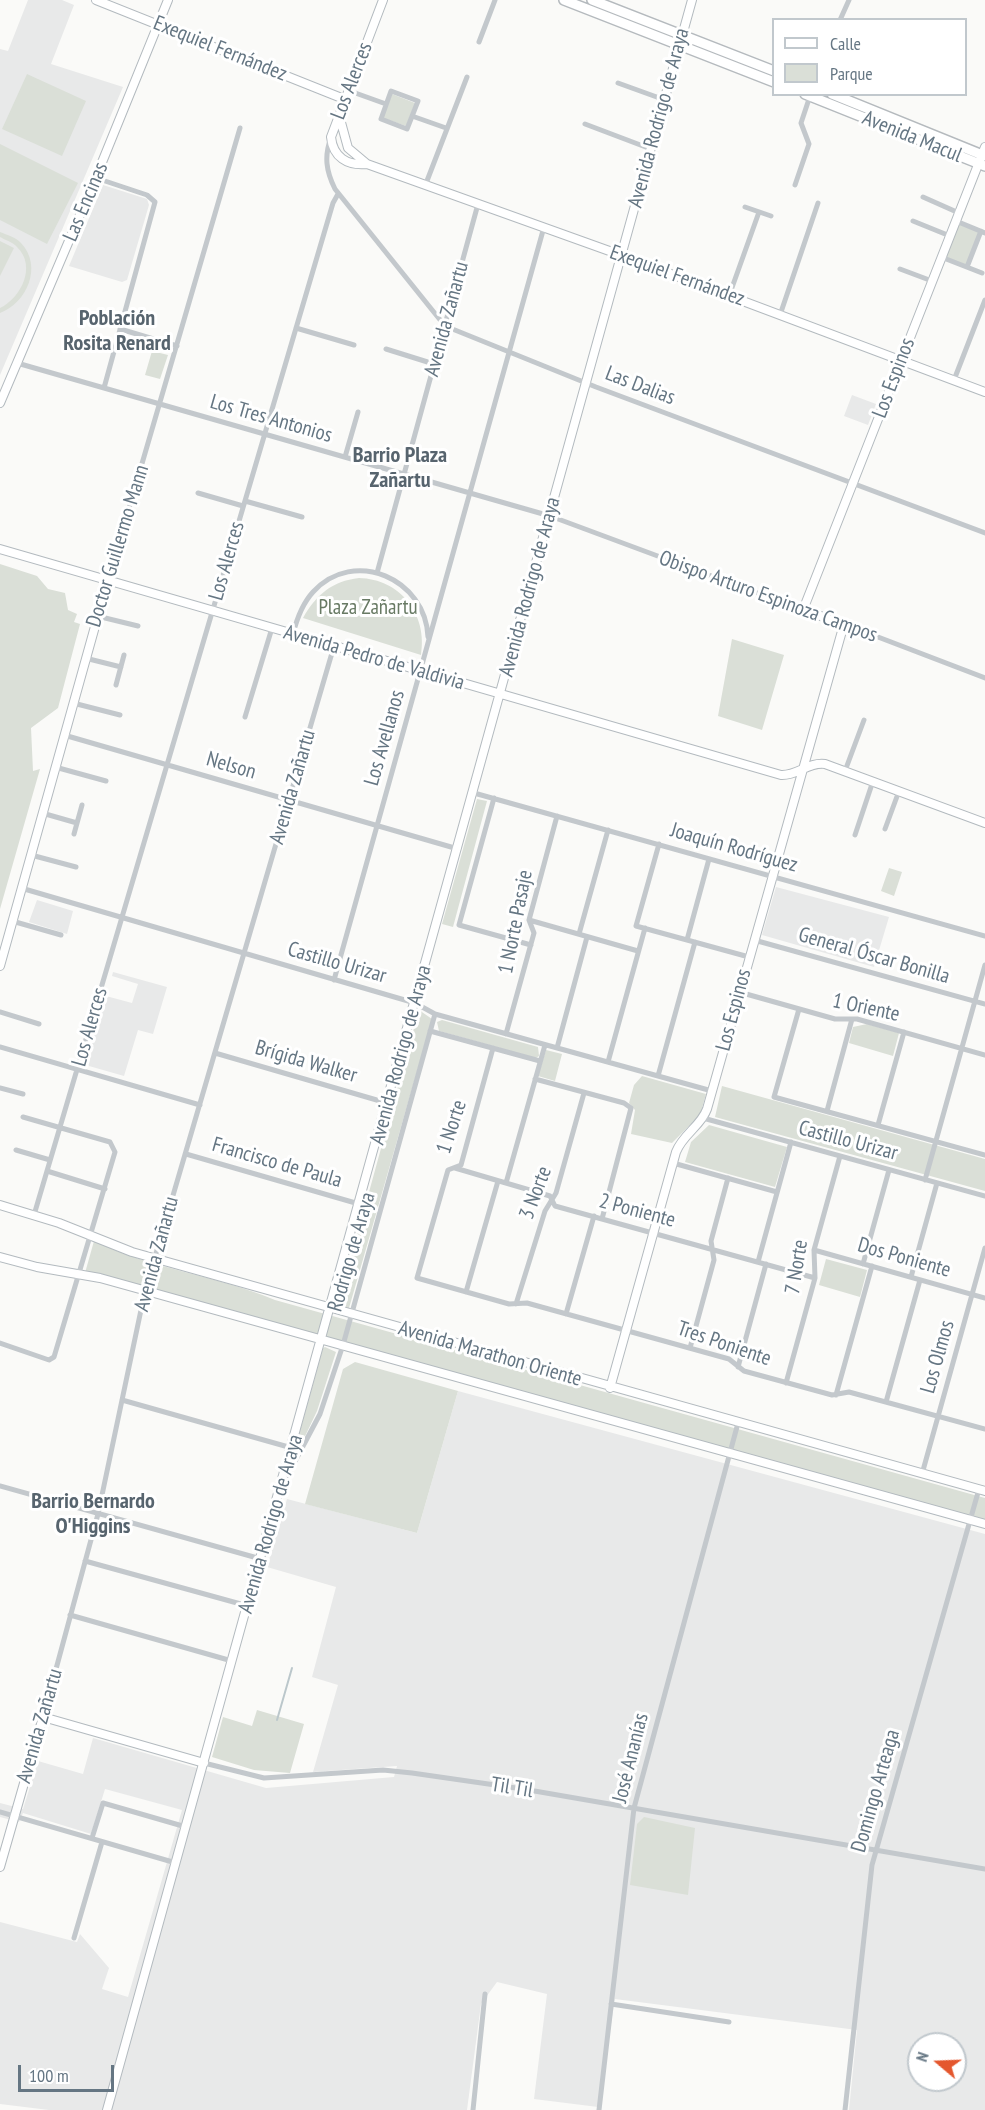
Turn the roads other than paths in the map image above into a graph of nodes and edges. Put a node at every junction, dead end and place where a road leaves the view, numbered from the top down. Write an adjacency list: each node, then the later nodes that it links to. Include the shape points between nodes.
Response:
1 (96, 0): 11 (main road, Exequiel Fernández)
2 (168, 0): 11 (main road, Las Encinas)
3 (383, 0): 18 (main road, Los Alerces)
4 (495, 0): 13 (street)
5 (564, 0): 12 (main road)
6 (591, 0): 9 (main road)
7 (692, 0): 12 (main road, Avenida Rodrigo de Araya)
8 (849, 0): 10 (street)
9 (609, 3): 12 (main road)
10 (841, 18)
11 (158, 24): 22 (main road, Exequiel Fernández); 35 (main road, Las Encinas)
12 (681, 40): 14 (main road); 16 (main road); 23 (main road, Avenida Rodrigo de Araya)
13 (479, 42)
14 (772, 70)
15 (467, 77): 29 (street)
16 (772, 81)
17 (618, 83): 23 (street)
18 (347, 90): 22 (main road, Los Alerces); 24 (street)
19 (807, 96): 36 (street, via 801,123 809,144)
20 (810, 96): 33 (main road, Avenida Macul)
21 (837, 96): 33 (main road, Avenida Macul)
22 (344, 99): 25 (main road, Los Alerces)
23 (665, 100): 32 (main road, Avenida Rodrigo de Araya)
24 (386, 104): 26 (street, via 381,119 407,129); 26 (street, via 391,91 418,101)
25 (339, 115): 30 (main road, Los Alerces); 31 (main road)
26 (412, 116): 29 (street)
27 (585, 124): 32 (street)
28 (240, 128): 63 (street, Doctor Guillermo Mann)
29 (446, 128): 37 (street)
30 (332, 135): 31 (main road, Exequiel Fernández, via 338,135); 34 (main road, Exequiel Fernández, via 333,150 338,156 359,165); 38 (street, Los Alerces, via 326,162)
31 (348, 147): 34 (main road, Exequiel Fernández)
32 (651, 149): 50 (main road, Avenida Rodrigo de Araya)
33 (983, 157): 45 (main road, Los Espinos)
34 (367, 164): 37 (main road, Exequiel Fernández)
35 (96, 178): 61 (street, via 154,199); 67 (main road, Las Encinas)
36 (795, 185)
37 (425, 186): 41 (main road, Exequiel Fernández)
38 (338, 194): 59 (street, Las Dalias); 60 (street, Los Alerces)
39 (923, 197): 45 (street)
40 (818, 203): 58 (street)
41 (478, 204): 47 (main road, Exequiel Fernández); 59 (street, Avenida Zañartu)
42 (745, 207): 43 (street)
43 (759, 212): 44 (street); 56 (street)
44 (771, 216)
45 (957, 217): 48 (street); 49 (main road, Los Espinos)
46 (913, 221): 49 (street)
47 (544, 227): 50 (main road, Exequiel Fernández); 65 (street, Los Avellanos)
48 (983, 232): 52 (street)
49 (950, 236): 51 (main road, Los Espinos)
50 (622, 255): 56 (main road, Exequiel Fernández); 70 (main road, Avenida Rodrigo de Araya)
51 (941, 257): 52 (street); 55 (main road, Los Espinos)
52 (967, 267): 54 (street)
53 (900, 269): 55 (street)
54 (982, 273)
55 (932, 281): 66 (main road, Los Espinos)
56 (729, 296): 58 (main road, Exequiel Fernández)
57 (985, 300): 69 (street)
58 (780, 315): 66 (main road, Exequiel Fernández)
59 (445, 326): 65 (street, Las Dalias); 68 (street, Avenida Zañartu)
60 (296, 328): 62 (street); 76 (street, Los Alerces)
61 (120, 329): 63 (street); 71 (street)
62 (354, 345)
63 (177, 346): 74 (street, Doctor Guillermo Mann)
64 (386, 349): 68 (street)
65 (509, 351): 70 (street, Las Dalias); 81 (street, Los Avellanos)
66 (900, 360): 69 (main road, Exequiel Fernández); 79 (main road, Los Espinos)
67 (17, 363): 71 (street, Los Tres Antonios); 73 (main road, Las Encinas)
68 (434, 364): 78 (street, Avenida Zañartu)
69 (954, 380): 72 (main road, Exequiel Fernández)
70 (587, 383): 79 (street, Las Dalias); 83 (main road, Avenida Rodrigo de Araya)
71 (104, 388): 74 (street, Los Tres Antonios)
72 (985, 392)
73 (0, 403)
74 (160, 404): 76 (street, Los Tres Antonios); 88 (street, Doctor Guillermo Mann)
75 (358, 412): 77 (street)
76 (265, 434): 77 (street, Los Tres Antonios); 82 (street, Los Alerces)
77 (345, 458): 78 (street, Los Tres Antonios)
78 (404, 474): 81 (street, Los Tres Antonios); 87 (street, Avenida Zañartu)
79 (852, 484): 85 (street, Las Dalias); 90 (main road, Los Espinos)
80 (198, 493): 82 (street)
81 (470, 493): 83 (street, Los Tres Antonios); 97 (street, Los Avellanos)
82 (244, 504): 84 (street); 89 (street, Los Alerces)
83 (550, 516): 90 (street, Obispo Arturo Espinoza Campos); 104 (main road, Avenida Rodrigo de Araya)
84 (302, 517)
85 (985, 533)
86 (0, 549): 88 (main road, Avenida Pedro de Valdivia)
87 (377, 573): 95 (street, via 348,572 321,585 304,603); 97 (street, via 398,582 417,602 427,628)
88 (108, 580): 89 (main road, Avenida Pedro de Valdivia); 91 (main road, Doctor Guillermo Mann)
89 (213, 610): 94 (main road, Avenida Pedro de Valdivia); 110 (street, Los Alerces)
90 (803, 610): 92 (main road, Obispo Arturo Espinoza Campos)
91 (97, 616): 93 (street); 99 (main road, Doctor Guillermo Mann)
92 (844, 624): 102 (street, Obispo Arturo Espinoza Campos); 112 (main road, Los Espinos)
93 (138, 626)
94 (272, 628): 95 (main road, Avenida Pedro de Valdivia); 107 (street)
95 (293, 634): 96 (main road, Avenida Pedro de Valdivia)
96 (334, 646): 101 (main road, Avenida Pedro de Valdivia); 119 (street, Avenida Zañartu)
97 (426, 651): 101 (street, Los Avellanos)
98 (124, 655): 100 (street)
99 (85, 658): 100 (street); 105 (main road, Doctor Guillermo Mann)
100 (121, 667): 103 (street)
101 (420, 671): 104 (main road, Avenida Pedro de Valdivia); 125 (street, Los Avellanos)
102 (985, 678)
103 (116, 685)
104 (501, 695): 112 (main road, Avenida Pedro de Valdivia, via 783,776); 117 (main road, Avenida Rodrigo de Araya)
105 (73, 703): 106 (street); 109 (main road, Doctor Guillermo Mann)
106 (120, 715)
107 (245, 717)
108 (864, 720): 113 (street)
109 (64, 735): 110 (street, Nelson); 111 (main road, Doctor Guillermo Mann)
110 (167, 765): 119 (street, Nelson); 137 (street, Los Alerces)
111 (55, 767): 114 (street); 121 (main road, Doctor Guillermo Mann)
112 (802, 768): 113 (main road, Avenida Pedro de Valdivia, via 822,763); 135 (main road, Los Espinos)
113 (845, 771): 115 (main road, Avenida Pedro de Valdivia)
114 (106, 781)
115 (873, 781): 116 (main road, Avenida Pedro de Valdivia); 129 (street)
116 (899, 791): 124 (main road, Avenida Pedro de Valdivia); 126 (street)
117 (474, 793): 118 (street, Joaquín Rodríguez); 131 (main road, Avenida Rodrigo de Araya)
118 (494, 798): 122 (street, Joaquín Rodríguez); 148 (street, via 459,925)
119 (289, 800): 125 (street, Nelson); 150 (street, Avenida Zañartu)
120 (82, 805): 123 (street)
121 (42, 813): 123 (street); 132 (main road, Doctor Guillermo Mann)
122 (557, 816): 127 (street, Joaquín Rodríguez); 139 (street, 1 Norte Pasaje)
123 (77, 823): 128 (street)
124 (985, 823)
125 (377, 826): 131 (street, Nelson); 154 (street, Los Avellanos)
126 (885, 829)
127 (608, 830): 130 (street, Joaquín Rodríguez); 141 (street)
128 (74, 834)
129 (855, 835)
130 (658, 844): 133 (street, Joaquín Rodríguez); 140 (street, via 636,926)
131 (458, 849): 157 (main road, Avenida Rodrigo de Araya)
132 (31, 855): 134 (street); 136 (main road, Doctor Guillermo Mann)
133 (709, 859): 135 (street, Joaquín Rodríguez); 145 (street)
134 (76, 867)
135 (771, 876): 143 (street, Joaquín Rodríguez); 146 (main road, Los Espinos)
136 (21, 888): 137 (street, Castillo Urizar); 138 (main road, Doctor Guillermo Mann)
137 (122, 918): 150 (street, Castillo Urizar); 176 (street, Los Alerces)
138 (12, 921): 142 (street); 153 (main road, Doctor Guillermo Mann)
139 (529, 921): 141 (street); 148 (street, 1 Norte Pasaje, via 534,933)
140 (645, 928): 145 (street); 149 (street)
141 (579, 934): 144 (street)
142 (61, 935)
143 (985, 936)
144 (587, 937): 149 (street); 170 (street)
145 (687, 940): 147 (street)
146 (754, 940): 151 (main road, Los Espinos); 156 (street, General Óscar Bonilla)
147 (695, 942): 151 (street); 177 (street)
148 (531, 945): 166 (street, 1 Norte Pasaje)
149 (638, 951): 175 (street)
150 (244, 953): 154 (street, Castillo Urizar); 172 (street, Avenida Zañartu)
151 (749, 957): 155 (main road, Los Espinos)
152 (985, 965): 156 (street)
153 (0, 966)
154 (334, 980): 157 (street, Castillo Urizar)
155 (739, 992): 159 (street, 1 Oriente); 180 (main road, Los Espinos)
156 (974, 1001): 158 (street, General Óscar Bonilla); 171 (street)
157 (415, 1003): 161 (street, Castillo Urizar); 183 (main road, Avenida Rodrigo de Araya)
158 (985, 1004)
159 (799, 1009): 162 (street, 1 Oriente, via 838,1020); 185 (street, Castillo Urizar, via 774,1097)
160 (0, 1012): 163 (street)
161 (435, 1014): 164 (street, Rodrigo de Araya); 166 (street, Castillo Urizar)
162 (852, 1019): 165 (street, 1 Oriente); 185 (street)
163 (39, 1024)
164 (430, 1031): 169 (street); 238 (street, Rodrigo de Araya)
165 (904, 1032): 171 (street, 1 Oriente); 188 (street)
166 (506, 1034): 167 (street, Castillo Urizar)
167 (545, 1045): 170 (street, Castillo Urizar); 174 (street)
168 (0, 1047): 176 (street)
169 (493, 1048): 174 (street); 198 (street, 1 Norte, via 461,1165)
170 (557, 1048): 175 (street, Castillo Urizar)
171 (961, 1048): 173 (street, 1 Oriente); 190 (street)
172 (215, 1053): 183 (street, Brígida Walker); 184 (street, Avenida Zañartu)
173 (985, 1055)
174 (540, 1061): 178 (street)
175 (608, 1062): 177 (street, Castillo Urizar)
176 (78, 1070): 184 (street); 189 (street, Los Alerces)
177 (658, 1076): 180 (street, Castillo Urizar)
178 (535, 1079): 181 (street); 204 (street)
179 (0, 1088): 182 (street)
180 (712, 1091): 187 (main road, Los Espinos)
181 (584, 1093): 209 (street, 3 Norte); 214 (street, via 631,1108)
182 (23, 1094)
183 (387, 1103): 211 (main road, Avenida Rodrigo de Araya)
184 (200, 1105): 193 (street, Avenida Zañartu)
185 (827, 1111): 188 (street, Castillo Urizar)
186 (23, 1117): 189 (street)
187 (703, 1118): 191 (street, Castillo Urizar); 197 (main road, Los Espinos, via 680,1142)
188 (878, 1125): 190 (street, Castillo Urizar)
189 (60, 1128): 196 (street, Los Alerces); 206 (street, via 112,1144 114,1157)
190 (935, 1141): 194 (street, Castillo Urizar); 202 (street)
191 (791, 1142): 195 (street, Castillo Urizar); 207 (street)
192 (16, 1150): 196 (street)
193 (186, 1154): 211 (street, Francisco de Paula); 221 (street, Avenida Zañartu)
194 (985, 1155)
195 (840, 1156): 199 (street, Castillo Urizar); 219 (street, 7 Norte)
196 (50, 1160): 200 (street, Los Alerces)
197 (673, 1163): 201 (street); 215 (main road, Los Espinos)
198 (455, 1168): 203 (street, 2 Poniente); 228 (street, 1 Norte, via 448,1170)
199 (889, 1170): 202 (street, Castillo Urizar); 224 (street)
200 (47, 1171): 206 (street); 212 (street, Los Alerces)
201 (728, 1179): 207 (street); 218 (street)
202 (925, 1179): 205 (street, Castillo Urizar)
203 (498, 1181): 204 (street, 2 Poniente); 232 (street)
204 (506, 1183): 209 (street, 2 Poniente, via 550,1196)
205 (938, 1183): 208 (street, Castillo Urizar); 227 (street)
206 (105, 1189): 216 (street)
207 (777, 1192): 222 (street)
208 (985, 1196)
209 (551, 1201): 213 (street, 2 Poniente, via 555,1206); 235 (street, 3 Norte)
210 (0, 1204): 212 (main road, Avenida Marathon Oriente)
211 (359, 1204): 236 (main road, Avenida Rodrigo de Araya)
212 (34, 1215): 216 (main road, Avenida Marathon Oriente)
213 (594, 1216): 214 (street, 2 Poniente); 237 (street)
214 (602, 1218): 215 (street, 2 Poniente)
215 (653, 1233): 218 (street, 2 Poniente); 239 (main road, Los Espinos)
216 (91, 1236): 221 (main road, Avenida Marathon Oriente); 226 (street)
217 (985, 1248): 233 (street, Los Olmos)
218 (712, 1249): 222 (street, 2 Poniente); 243 (street, via 714,1260)
219 (814, 1250): 224 (street, Dos Poniente); 229 (street, 7 Norte)
220 (0, 1257): 226 (main road, Avenida Marathon Oriente)
221 (154, 1259): 231 (street, Avenida Zañartu); 236 (main road, Avenida Marathon Oriente)
222 (758, 1262): 223 (street, 2 Poniente)
223 (766, 1264): 229 (street, 2 Poniente); 244 (street)
224 (863, 1264): 225 (street, Dos Poniente)
225 (872, 1266): 227 (street, Dos Poniente); 247 (street)
226 (79, 1274): 231 (main road, Avenida Marathon Oriente); 241 (street, via 53,1358 49,1360)
227 (911, 1277): 230 (street, Dos Poniente)
228 (417, 1278): 232 (street, Tres Poniente)
229 (815, 1278): 245 (street, 7 Norte)
230 (920, 1280): 233 (street, Dos Poniente); 249 (street)
231 (145, 1291): 240 (main road, Avenida Marathon Oriente); 248 (street, Avenida Zañartu)
232 (466, 1292): 235 (street, Tres Poniente)
233 (972, 1294): 234 (street, Dos Poniente); 250 (street, Los Olmos)
234 (985, 1298)
235 (516, 1304): 237 (street, Tres Poniente)
236 (330, 1309): 238 (main road, Avenida Marathon Oriente); 240 (main road, Avenida Rodrigo de Araya)
237 (566, 1314): 239 (street, Tres Poniente)
238 (352, 1316): 242 (street, Rodrigo de Araya); 246 (main road, Avenida Marathon Oriente)
239 (626, 1330): 243 (street, Tres Poniente); 246 (main road, Los Espinos)
240 (322, 1340): 242 (main road, Avenida Marathon Oriente); 253 (main road, Avenida Rodrigo de Araya)
241 (0, 1343)
242 (343, 1345): 254 (main road, Avenida Marathon Oriente); 258 (street, Rodrigo de Araya, via 320,1414)
243 (690, 1348): 244 (street, Tres Poniente, via 731,1360)
244 (738, 1367): 245 (street, Tres Poniente)
245 (786, 1383): 247 (street, Tres Poniente)
246 (610, 1388): 251 (main road, Avenida Marathon Oriente)
247 (836, 1395): 249 (street, Tres Poniente, via 849,1392)
248 (122, 1400): 253 (street); 259 (street, Avenida Zañartu)
249 (886, 1402): 250 (street, Tres Poniente)
250 (938, 1416): 252 (street, Tres Poniente); 255 (street, Los Olmos)
251 (738, 1423): 254 (street, José Ananías); 255 (main road, Avenida Marathon Oriente)
252 (985, 1429)
253 (292, 1448): 258 (main road, Avenida Rodrigo de Araya)
254 (729, 1453): 260 (main road, Avenida Marathon Oriente); 269 (street, José Ananías)
255 (922, 1474): 257 (main road, Avenida Marathon Oriente)
256 (0, 1486): 259 (street)
257 (982, 1490): 260 (street, Domingo Arteaga)
258 (280, 1491): 262 (main road, Avenida Rodrigo de Araya)
259 (98, 1514): 262 (street); 263 (street, Avenida Zañartu)
260 (970, 1519): 261 (main road, Avenida Marathon Oriente); 275 (street, Domingo Arteaga)
261 (985, 1524)
262 (261, 1559): 264 (main road, Avenida Rodrigo de Araya)
263 (85, 1561): 264 (street); 265 (street, Avenida Zañartu)
264 (248, 1606): 266 (main road, Avenida Rodrigo de Araya)
265 (70, 1615): 266 (street); 267 (street, Avenida Zañartu)
266 (232, 1661): 268 (main road, Avenida Rodrigo de Araya)
267 (43, 1717): 268 (main road, Til Til); 271 (main road, Avenida Zañartu)
268 (204, 1763): 269 (street, Til Til, via 264,1778 402,1772); 272 (main road, Avenida Rodrigo de Araya)
269 (634, 1808): 275 (street, Til Til); 281 (street, José Ananías)
270 (0, 1812): 271 (street)
271 (14, 1816): 273 (street); 277 (main road, Avenida Zañartu)
272 (186, 1827): 273 (street, via 103,1803); 276 (main road, Avenida Rodrigo de Araya)
273 (92, 1839): 274 (street)
274 (102, 1842): 276 (street); 279 (street)
275 (877, 1850): 278 (street, Til Til); 286 (street, Domingo Arteaga, via 872,1864)
276 (176, 1863): 283 (main road, Avenida Rodrigo de Araya)
277 (0, 1868)
278 (985, 1869)
279 (74, 1938)
280 (485, 1994): 284 (street)
281 (611, 2004): 282 (street); 285 (street, José Ananías)
282 (729, 2022)
283 (107, 2110)
284 (473, 2110)
285 (599, 2110)
286 (845, 2110)

